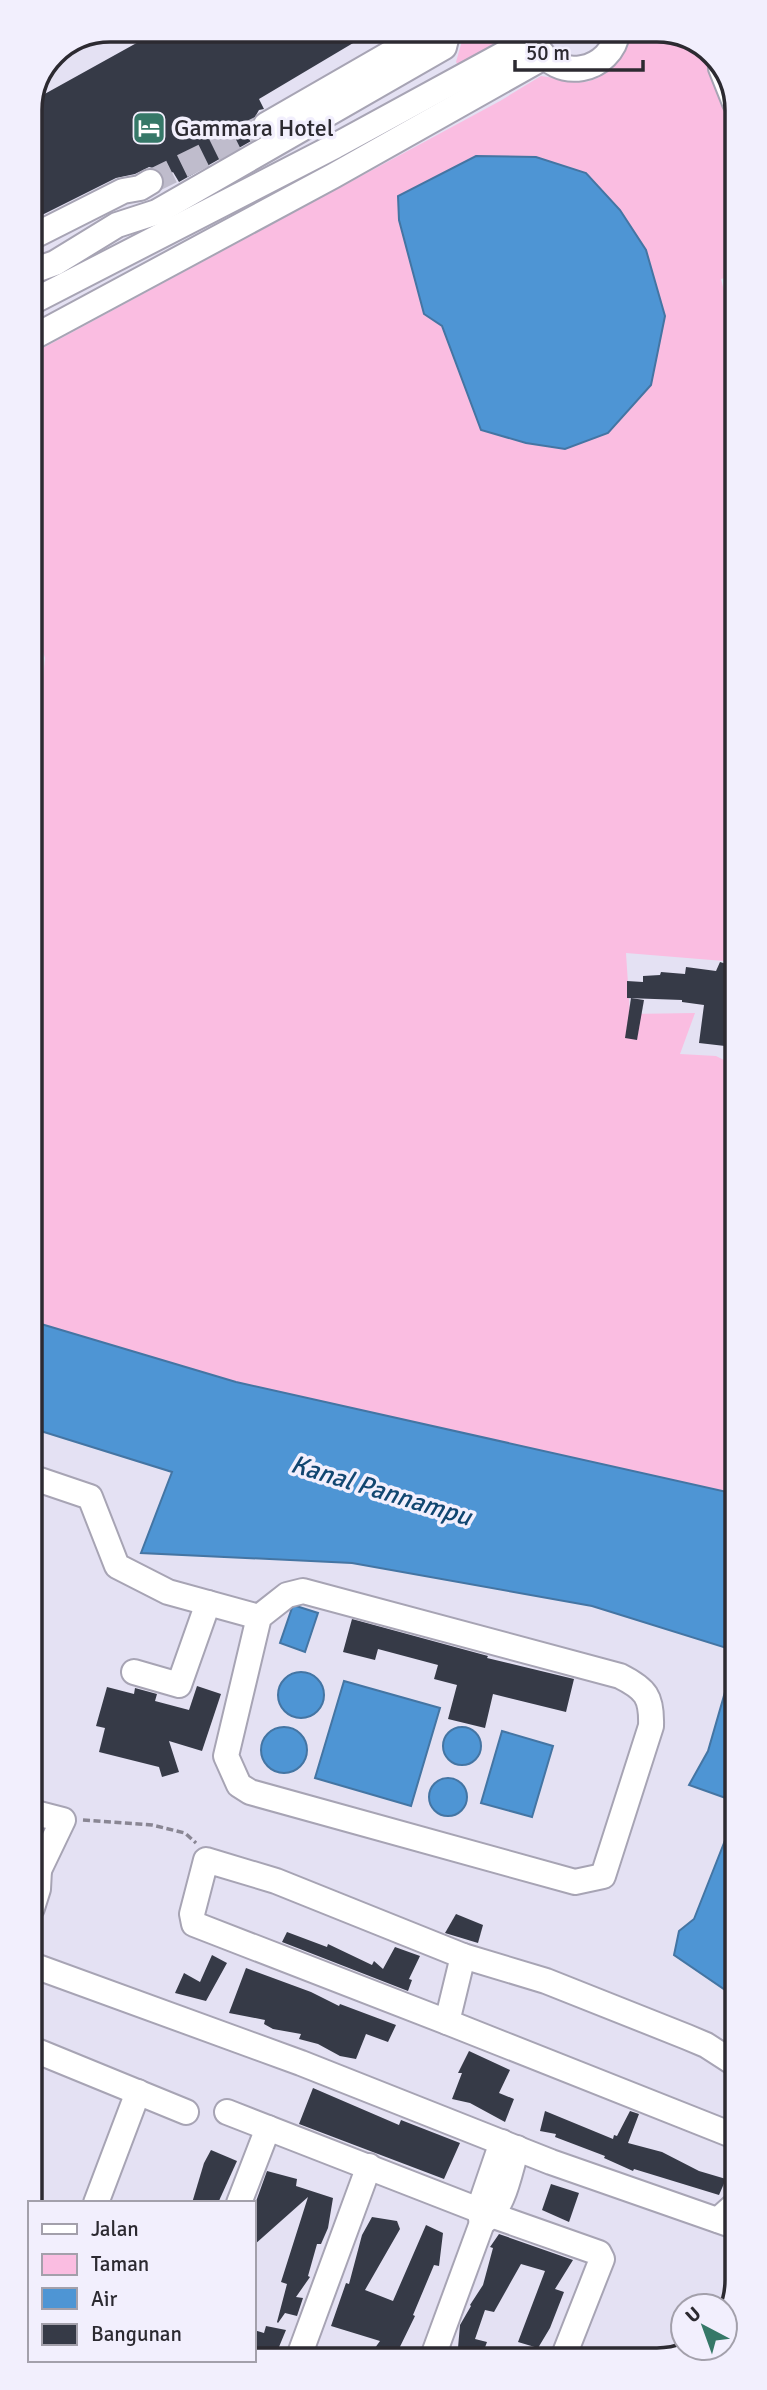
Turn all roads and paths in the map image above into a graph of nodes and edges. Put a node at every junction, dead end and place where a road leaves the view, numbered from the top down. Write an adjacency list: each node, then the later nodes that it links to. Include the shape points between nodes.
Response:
1 (416, 42): 5 (street)
2 (445, 42): 5 (street, via 444,47)
3 (537, 42): 4 (street, via 552,64 572,70 593,66); 8 (street); 9 (street)
4 (613, 42)
5 (380, 71): 6 (street); 7 (street)
6 (312, 121): 8 (street); 10 (street, via 157,212)
7 (266, 125)
8 (328, 149): 9 (street); 14 (street)
9 (340, 172): 16 (street)
10 (117, 225): 11 (street, via 145,185 122,191); 12 (street)
11 (42, 231)
12 (55, 263): 13 (street); 14 (street)
13 (42, 268)
14 (68, 284): 15 (street)
15 (42, 297)
16 (42, 333)
17 (42, 1480): 18 (street, via 90,1497 117,1566 168,1591)
18 (208, 1603): 19 (street); 20 (street, via 178,1685)
19 (259, 1617): 19 (street, via 287,1595 303,1591 620,1676 639,1685 652,1704 651,1726 603,1877 575,1882 250,1792 239,1785 226,1756)
20 (134, 1672)
21 (42, 1815): 22 (street)
22 (63, 1820): 23 (street); 24 (path, via 152,1825 185,1833)
23 (42, 1856)
24 (205, 1860): 25 (street, via 276,1881); 27 (street, via 192,1914 194,1924)
25 (463, 1956): 27 (street); 29 (street, via 546,1981 706,2045)
26 (42, 1969): 35 (street)
27 (447, 2022): 34 (street)
28 (42, 2053): 30 (street)
29 (725, 2057)
30 (138, 2092): 31 (street); 37 (street)
31 (186, 2112)
32 (227, 2112): 33 (street)
33 (268, 2128): 36 (street); 38 (street)
34 (725, 2132)
35 (509, 2145): 39 (street); 40 (street)
36 (369, 2166): 39 (street); 41 (street)
37 (97, 2201)
38 (240, 2201)
39 (485, 2216): 42 (street); 43 (street, via 599,2253 602,2259)
40 (725, 2222)
41 (303, 2348)
42 (436, 2348)
43 (567, 2348)

